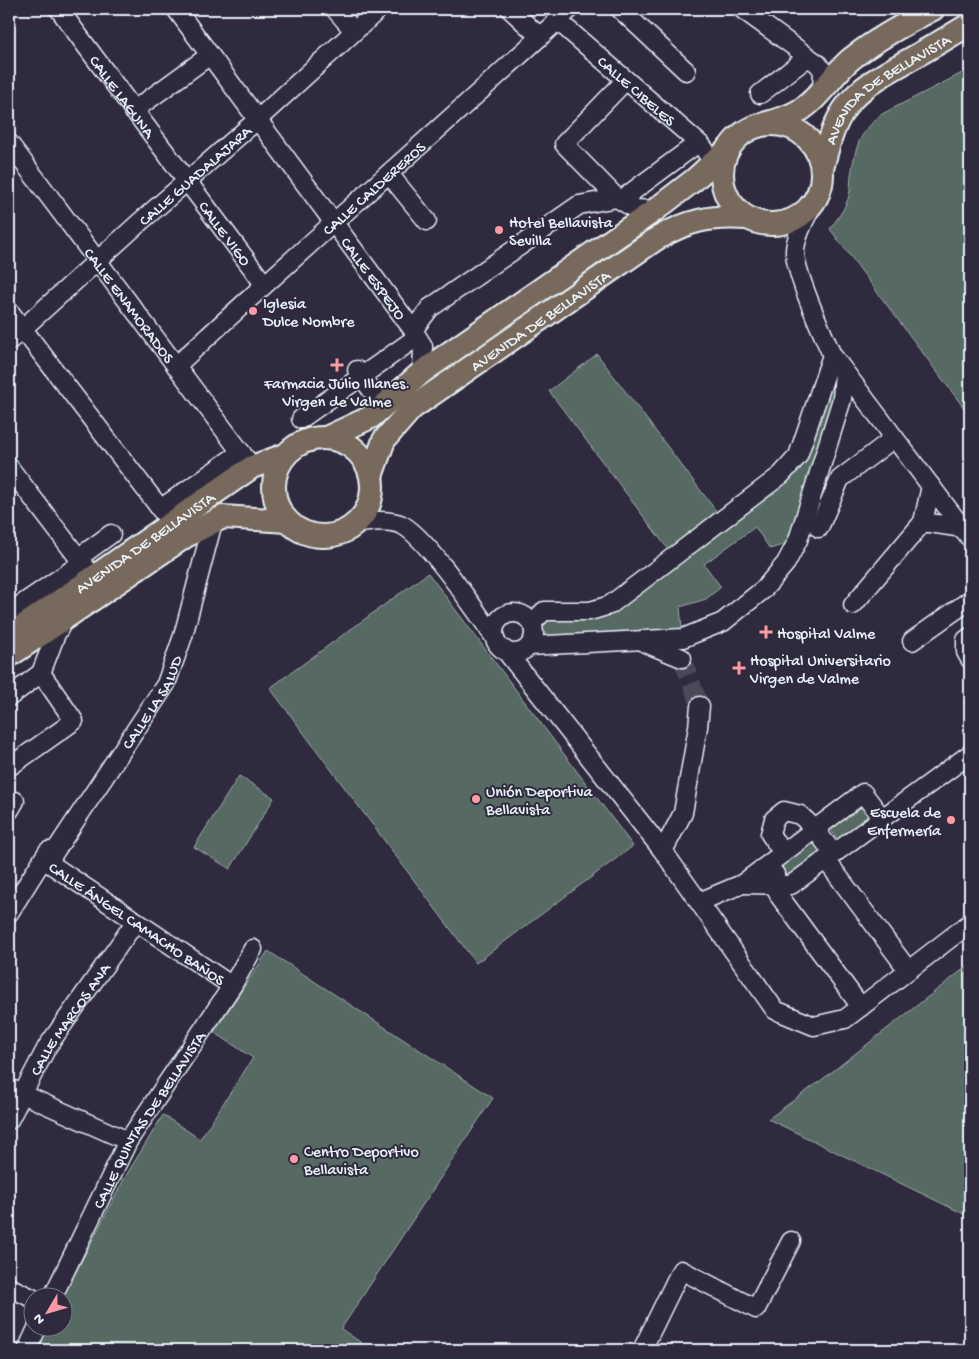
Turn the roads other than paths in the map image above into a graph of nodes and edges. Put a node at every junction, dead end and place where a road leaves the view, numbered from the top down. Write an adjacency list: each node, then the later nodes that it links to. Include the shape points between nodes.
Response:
1 (59, 9): 21 (street, CALLE LAGUNA)
2 (176, 9): 15 (street, CALLE ESPEJO)
3 (335, 9): 13 (street)
4 (379, 9): 13 (street, CALLE GUADALAJARA)
5 (510, 9): 14 (street)
6 (620, 9): 17 (street)
7 (742, 9): 16 (street)
8 (919, 9): 12 (main road)
9 (933, 9): 12 (main road, AVENIDA DE BELLAVISTA)
10 (564, 15): 14 (street, CALLE CALDEREROS); 18 (street, CALLE CIBELES)
11 (970, 24): 27 (main road, AVENIDA DE BELLAVISTA, via 880,77 856,95 834,128)
12 (894, 30): 19 (main road, AVENIDA DE BELLAVISTA, via 853,57)
13 (354, 31): 22 (street, CALLE GUADALAJARA)
14 (540, 38): 28 (street, CALLE CALDEREROS)
15 (210, 55): 21 (street); 22 (street, CALLE ESPEJO)
16 (808, 57): 19 (street, via 822,71); 20 (street)
17 (686, 71)
18 (626, 80): 25 (street, CALLE CIBELES); 30 (street, via 564,144)
19 (822, 89): 23 (main road, AVENIDA DE BELLAVISTA, via 794,114)
20 (760, 94)
21 (133, 111): 29 (street, CALLE LAGUNA)
22 (257, 120): 29 (street, CALLE GUADALAJARA); 35 (street, CALLE ESPEJO)
23 (761, 125): 26 (main road, via 739,136); 27 (main road, via 777,124 801,133 812,144)
24 (9, 143): 36 (street, CALLE ENAMORADOS)
25 (698, 143): 26 (street, CALLE CIBELES); 30 (street)
26 (721, 155): 32 (main road, AVENIDA DE BELLAVISTA); 33 (main road, via 724,159 722,185 726,197)
27 (822, 168): 31 (main road, via 819,193)
28 (389, 174): 34 (street); 35 (street, CALLE CALDEREROS)
29 (188, 180): 36 (street, CALLE GUADALAJARA); 37 (street, CALLE VIGO)
30 (619, 199): 32 (street, via 635,209); 39 (street, via 579,205 430,308)
31 (811, 207): 33 (main road, via 786,223 771,225); 41 (street, via 796,242 797,266)
32 (655, 210): 43 (main road, AVENIDA DE BELLAVISTA)
33 (746, 218): 53 (main road, AVENIDA DE BELLAVISTA, via 692,221 656,239 412,408 384,440)
34 (426, 221)
35 (334, 223): 37 (street, CALLE CALDEREROS); 39 (street, CALLE ESPEJO)
36 (97, 261): 40 (street, CALLE GUADALAJARA); 42 (street, CALLE ENAMORADOS)
37 (264, 284): 42 (street, CALLE CALDEREROS)
38 (9, 312): 40 (street)
39 (415, 334): 43 (street, via 423,346); 45 (street)
40 (15, 335): 55 (street)
41 (832, 354): 44 (street); 68 (street, via 798,456 781,475 610,604 590,612 544,610 536,620)
42 (176, 366): 51 (street, CALLE ENAMORADOS)
43 (422, 372): 46 (main road, AVENIDA DE BELLAVISTA)
44 (844, 372): 49 (street); 72 (street, via 842,399 798,540 786,563 764,590 723,622 683,638)
45 (359, 374): 46 (street); 47 (street)
46 (383, 406): 48 (main road, AVENIDA DE BELLAVISTA, via 371,417)
47 (301, 419)
48 (326, 438): 50 (main road, via 302,442); 53 (main road, via 353,448)
49 (894, 438): 54 (street); 60 (street, via 840,479)
50 (285, 455): 51 (main road, AVENIDA DE BELLAVISTA); 56 (main road, via 274,487 278,508)
51 (246, 460): 55 (main road, AVENIDA DE BELLAVISTA)
52 (9, 467): 63 (street)
53 (371, 476): 59 (main road, via 368,505)
54 (931, 486): 58 (street); 61 (street)
55 (166, 517): 63 (main road, AVENIDA DE BELLAVISTA)
56 (288, 521): 57 (main road, AVENIDA DE BELLAVISTA, via 223,517); 59 (main road, via 303,532 322,536 337,534)
57 (213, 522): 67 (main road, AVENIDA DE BELLAVISTA, via 186,536); 89 (street, CALLE LA SALUD, via 183,636 166,684)
58 (923, 522): 61 (street); 65 (street)
59 (354, 524): 73 (street, via 385,520 402,525 429,550)
60 (819, 528)
61 (967, 533)
62 (111, 534): 63 (street)
63 (84, 566): 66 (street, AVENIDA DE BELLAVISTA); 69 (main road, AVENIDA DE BELLAVISTA)
64 (970, 600): 71 (street)
65 (853, 605)
66 (9, 613)
67 (65, 618): 75 (main road, AVENIDA DE BELLAVISTA); 78 (street)
68 (529, 620): 73 (street, via 518,613 500,619 496,625); 74 (street, via 534,630)
69 (9, 636)
70 (970, 637): 77 (street, via 966,640 966,652)
71 (912, 641)
72 (640, 642): 74 (street); 76 (street)
73 (500, 644): 74 (street, via 518,652); 86 (street)
74 (529, 646)
75 (9, 656)
76 (682, 658)
77 (970, 659)
78 (41, 673): 79 (street); 82 (street, via 74,721)
79 (9, 696)
80 (700, 706): 86 (street, via 683,812)
81 (970, 754): 83 (street)
82 (9, 767)
83 (882, 818): 85 (street, via 863,793); 88 (street)
84 (62, 826): 89 (street, CALLE LA SALUD)
85 (815, 829): 87 (street); 87 (street, via 800,815 784,811 774,819 770,834); 88 (street)
86 (663, 851): 92 (street)
87 (780, 856): 90 (street); 91 (street)
88 (830, 857): 91 (street, via 791,885); 97 (street)
89 (46, 861): 93 (street, CALLE LA SALUD); 94 (street, CALLE ÁNGEL CAMACHO BAÑOS)
90 (742, 884): 91 (street); 92 (street)
91 (775, 885): 99 (street, via 780,897)
92 (699, 902): 99 (street, via 775,1010 814,1026 845,1019)
93 (9, 913)
94 (136, 921): 98 (street, CALLE ÁNGEL CAMACHO BAÑOS); 100 (street, CALLE MARCOS ANA)
95 (970, 923): 97 (street)
96 (254, 949): 98 (street, CALLE QUINTAS DE BELLAVISTA)
97 (908, 970): 99 (street)
98 (232, 986): 102 (street, CALLE QUINTAS DE BELLAVISTA)
99 (861, 1007)
100 (15, 1091): 101 (street, CALLE MARCOS ANA); 102 (street)
101 (9, 1120)
102 (128, 1141): 105 (street, CALLE QUINTAS DE BELLAVISTA)
103 (791, 1241): 109 (street, via 756,1309 681,1270)
104 (9, 1286): 106 (street)
105 (58, 1286)
106 (22, 1293)
107 (33, 1336): 108 (street)
108 (27, 1350)
109 (642, 1350)

